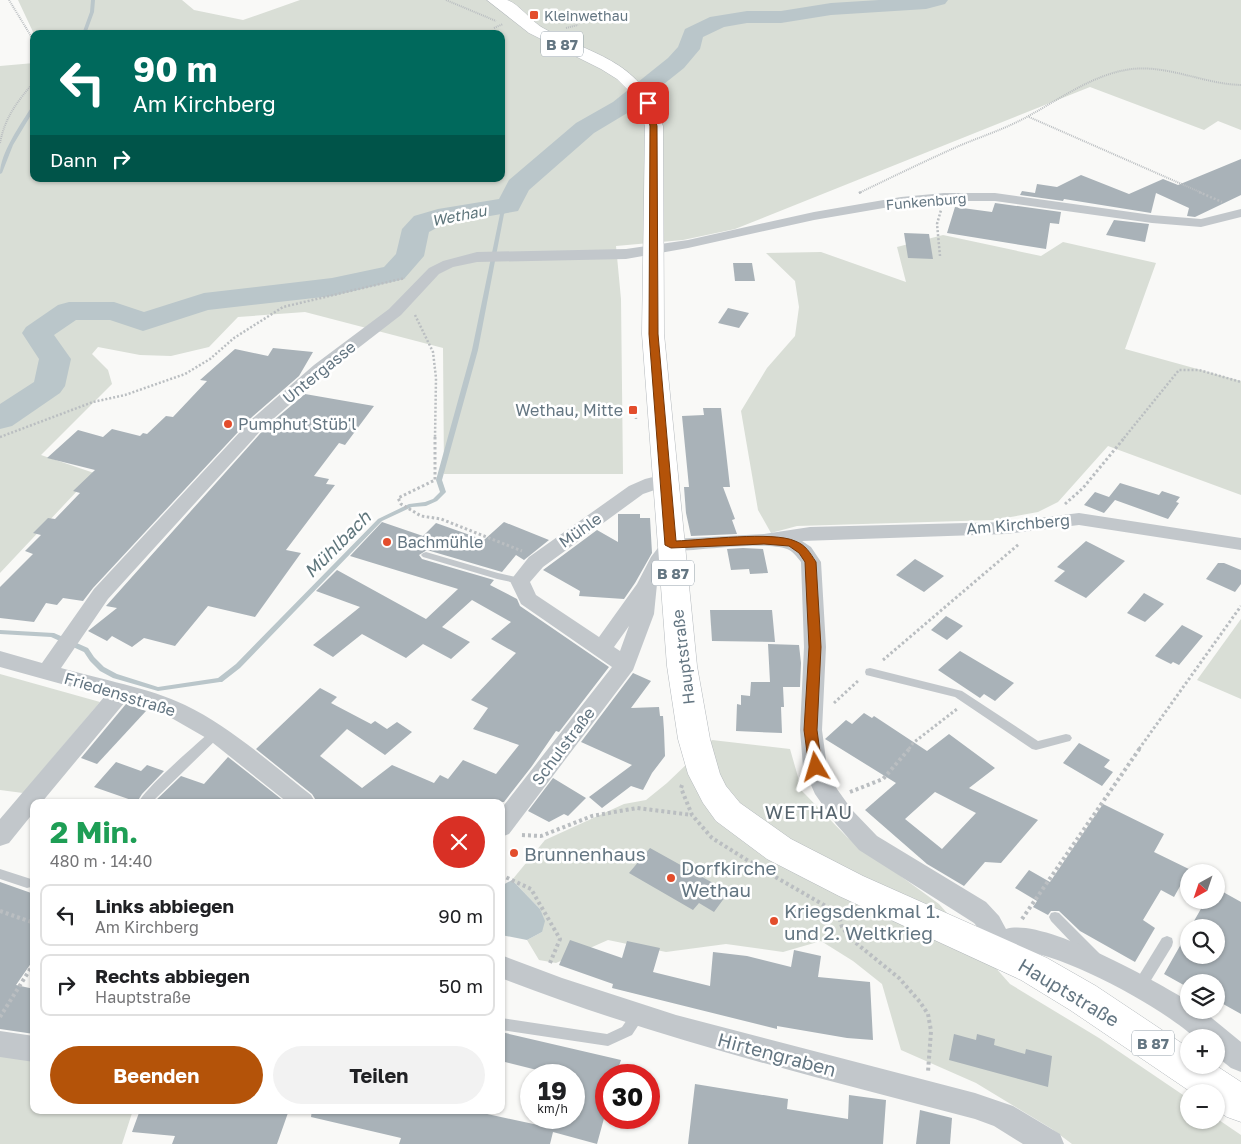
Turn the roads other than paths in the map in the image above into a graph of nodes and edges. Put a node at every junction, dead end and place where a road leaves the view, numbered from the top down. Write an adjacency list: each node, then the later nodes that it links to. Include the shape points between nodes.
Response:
1 (500, 1): 5 (main road, Hauptstraße / B 87, via 537,31 605,64 631,82 648,103 654,126)
2 (1241, 213): 3 (street, Funkenburg)
3 (1201, 223): 4 (street, Funkenburg); 5 (street, Funkenburg, via 995,197 944,197 814,216)
4 (1241, 229)
5 (654, 250): 6 (main road, Hauptstraße / B 87, via 653,334); 16 (street, Untergasse, via 624,254 477,257 461,259 434,271 408,301 320,369 259,422 101,594)
6 (665, 480): 9 (main road, Hauptstraße / B 87); 12 (street, Mühle, via 636,490 536,562)
7 (764, 540): 8 (street, Am Kirchberg, via 810,533 1006,528 1060,519); 9 (street, Am Kirchberg); 29 (street, Am Kirchberg, via 791,543 804,550 810,562 815,647 811,730 816,767 827,794 868,843 986,918 994,929)
8 (1241, 544)
9 (671, 545): 11 (street, Schulstraße); 29 (main road, Hauptstraße / B 87, via 682,666 694,739 704,774 728,812 752,831 815,869)
10 (426, 554): 12 (lane, via 496,576)
11 (647, 584): 13 (street); 15 (street, Schulstraße, via 644,614)
12 (524, 590): 13 (street)
13 (602, 649): 15 (street)
14 (0, 659): 16 (street, Friedensstraße)
15 (625, 665): 23 (street, Schulstraße)
16 (47, 672): 18 (street, Friedensstraße)
17 (870, 672): 20 (lane, via 958,694 1036,746)
18 (120, 693): 19 (street, Friedensstraße, via 176,710); 24 (street)
19 (216, 733): 21 (lane); 22 (street, Friedensstraße)
20 (1066, 738)
21 (148, 799)
22 (299, 799)
23 (511, 831)
24 (1, 832)
25 (0, 874): 26 (lane)
26 (27, 883)
27 (1055, 917): 31 (lane)
28 (1167, 942): 32 (lane)
29 (995, 950): 31 (street, Hauptstraße, via 1010,939 1025,939); 42 (main road, Hauptstraße / B 87, via 1083,998)
30 (505, 968): 34 (street, Hirtengraben)
31 (1107, 970): 32 (street, Hauptstraße)
32 (1140, 986): 33 (street, Hauptstraße)
33 (1180, 1006)
34 (638, 1015): 36 (lane, via 627,1030 608,1040); 43 (street, Hirtengraben, via 760,1052 975,1106 1003,1116)
35 (1199, 1019): 37 (street, Hauptstraße)
36 (505, 1025)
37 (1208, 1029)
38 (0, 1044): 40 (street)
39 (1225, 1046): 41 (street, Hauptstraße)
40 (30, 1048)
41 (1241, 1059)
42 (1241, 1104)
43 (1050, 1144)

